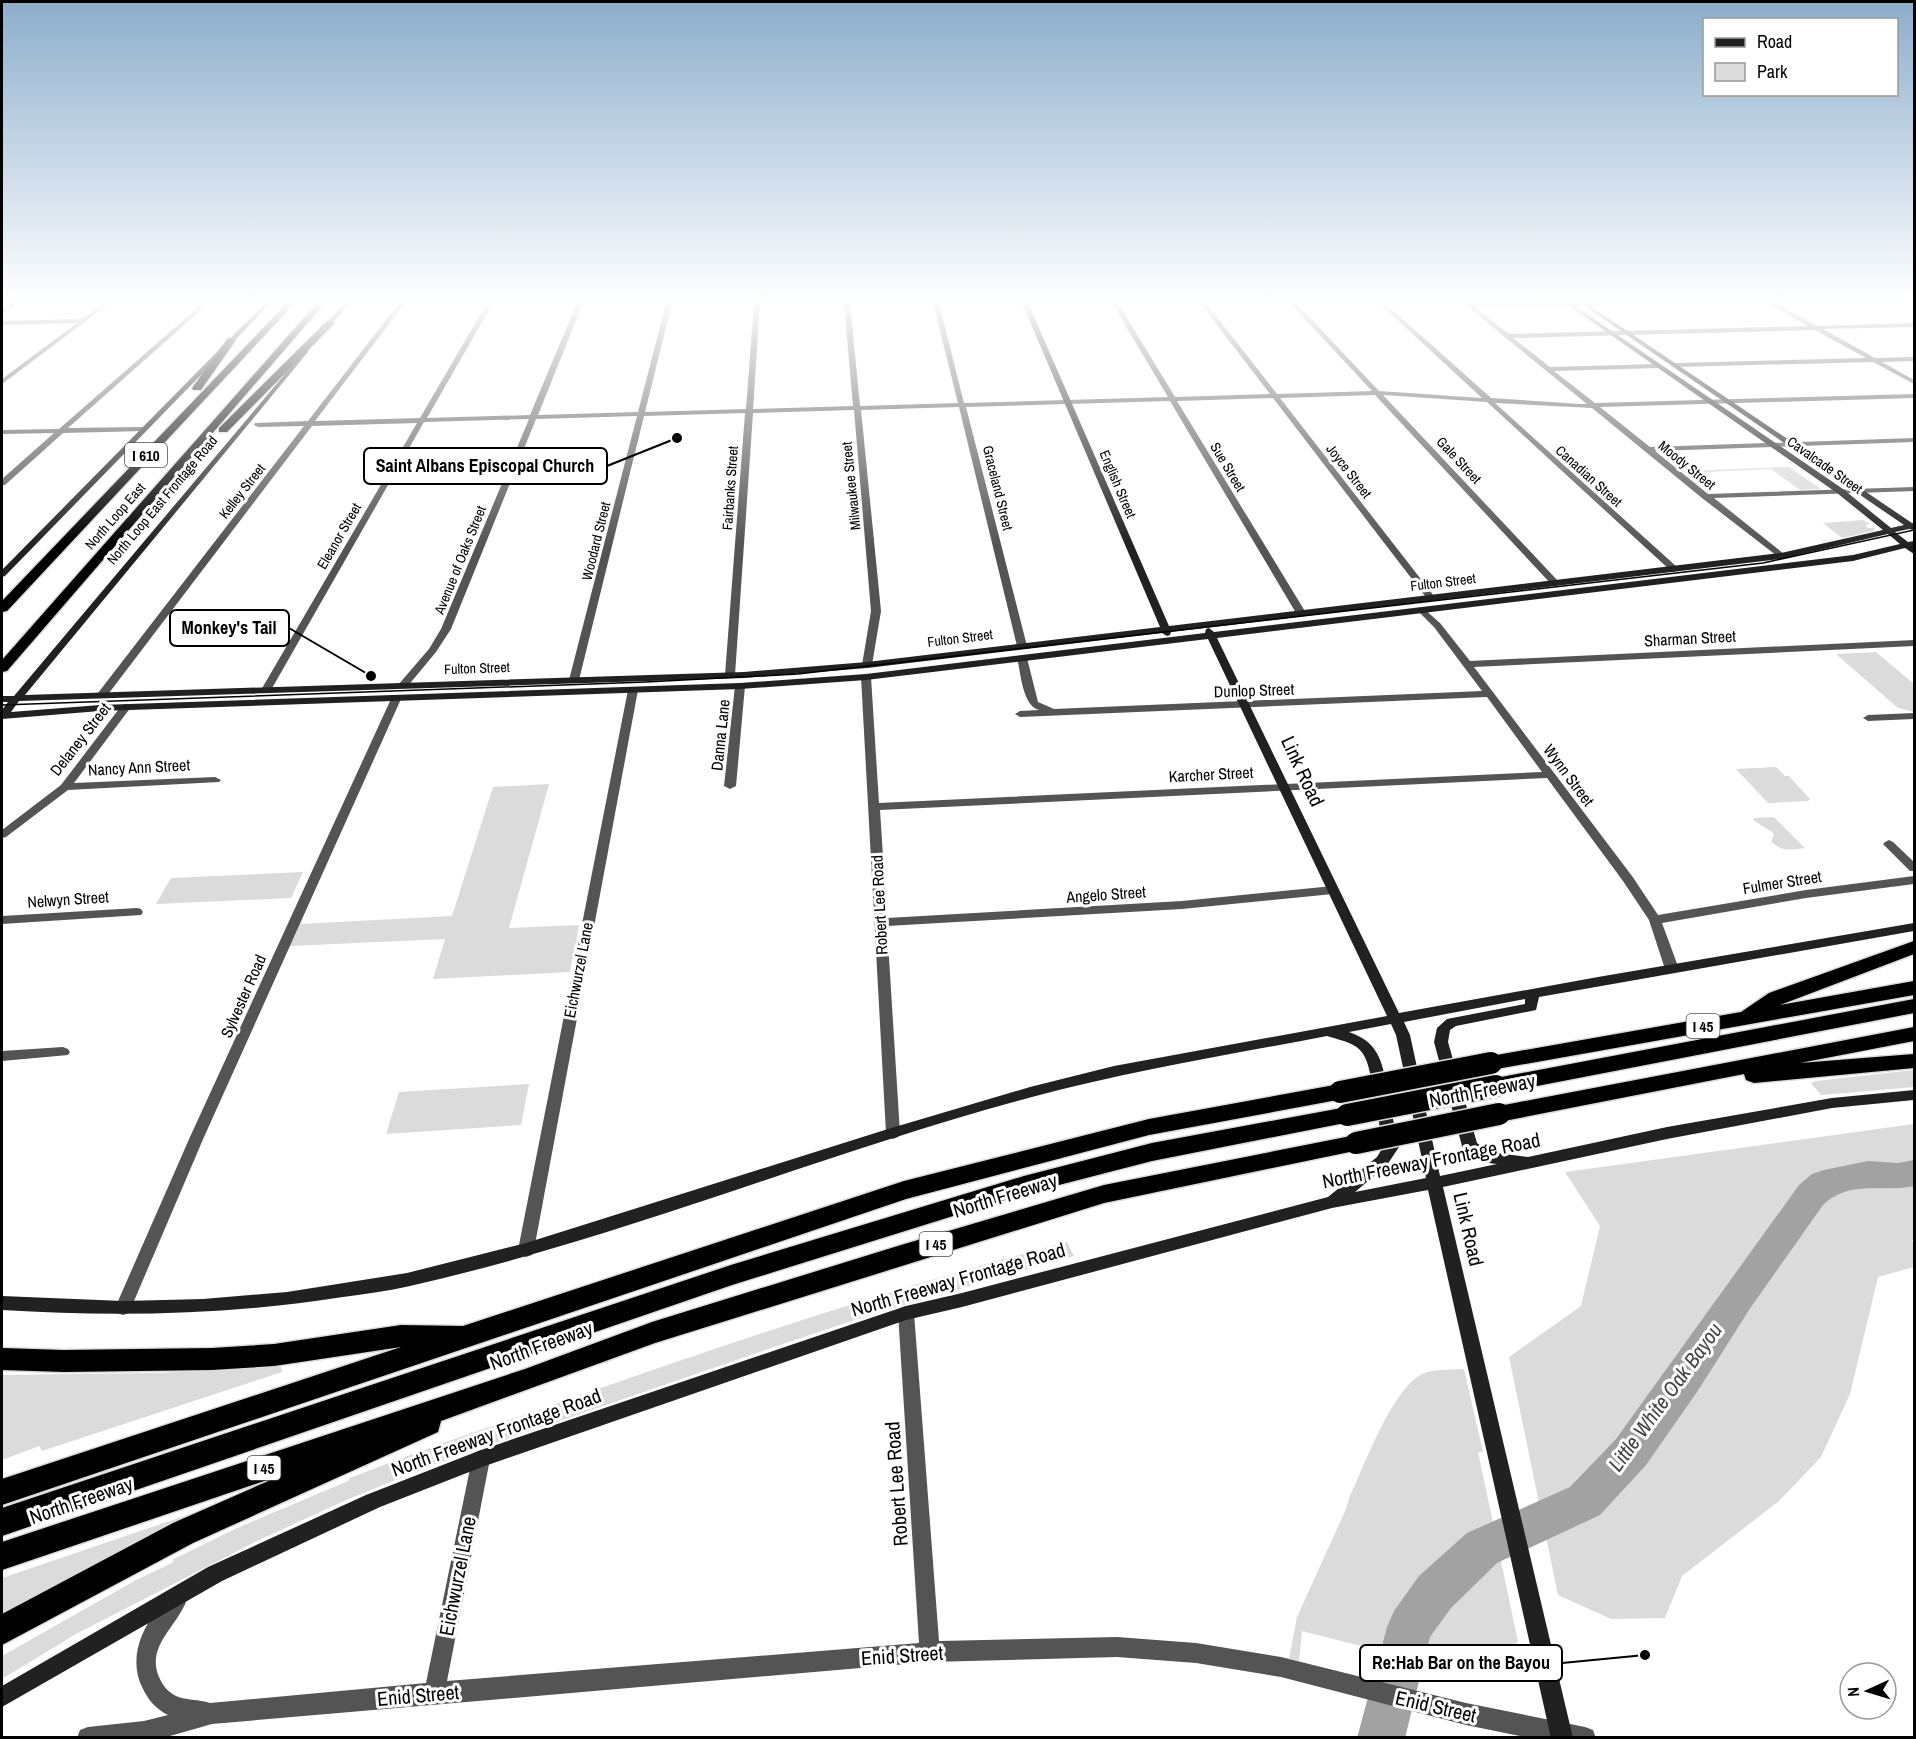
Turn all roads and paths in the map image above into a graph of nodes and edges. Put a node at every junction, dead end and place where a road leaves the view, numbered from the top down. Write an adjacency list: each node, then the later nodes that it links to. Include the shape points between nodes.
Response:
1 (115, 384): 41 (street)
2 (187, 384): 40 (main road)
3 (200, 384): 47 (highway)
4 (214, 384): 47 (highway, North Loop East / I 610)
5 (250, 384): 49 (highway, North Loop East / I 610)
6 (270, 384): 49 (highway)
7 (279, 384): 84 (main road, North Loop East Frontage Road)
8 (340, 384): 38 (street, Kelley Street)
9 (443, 384): 37 (street, Eleanor Street)
10 (546, 384): 36 (street, Avenue of Oaks Street)
11 (649, 384): 35 (street, Woodard Street)
12 (751, 384): 34 (street, Fairbanks Street)
13 (855, 384): 33 (street, Milwaukee Street)
14 (957, 384): 31 (street, Graceland Street)
15 (1060, 384): 28 (main road, English Street)
16 (1163, 384): 26 (street, Sue Street)
17 (1265, 384): 24 (street, Joyce Street)
18 (1369, 384): 23 (street, Gale Street)
19 (1472, 384): 27 (street, Canadian Street)
20 (1568, 384): 32 (street, Moody Street)
21 (1684, 384): 30 (main road, Cavalcade Street)
22 (1702, 384): 29 (main road, Cavalcade Street)
23 (1377, 393): 24 (street); 27 (street); 61 (street, Gale Street)
24 (1274, 396): 26 (street); 62 (street, Joyce Street)
25 (1914, 396): 29 (street)
26 (1172, 399): 28 (street); 65 (street, Sue Street)
27 (1490, 400): 32 (street); 59 (street, Canadian Street)
28 (1068, 402): 31 (street); 67 (main road, English Street)
29 (1728, 402): 30 (street); 45 (main road, Cavalcade Street)
30 (1712, 403): 32 (street); 44 (main road, Cavalcade Street)
31 (963, 405): 33 (street); 71 (street, Graceland Street)
32 (1595, 406): 46 (street, Moody Street)
33 (857, 408): 34 (street); 75 (street, Milwaukee Street, via 876,611)
34 (749, 411): 35 (street); 76 (street, Fairbanks Street)
35 (642, 414): 36 (street); 77 (street, Woodard Street)
36 (532, 417): 37 (street); 78 (street, Avenue of Oaks Street, via 446,629)
37 (422, 420): 38 (street); 80 (street, Eleanor Street)
38 (311, 423): 39 (street); 83 (street, Kelley Street)
39 (258, 425)
40 (142, 429): 41 (street); 60 (main road)
41 (63, 431): 42 (street); 48 (street)
42 (2, 432)
43 (1914, 440): 45 (street)
44 (1771, 444): 45 (street); 46 (street); 51 (main road, Cavalcade Street)
45 (1790, 444): 52 (main road, Cavalcade Street)
46 (1648, 448): 53 (street, Moody Street)
47 (121, 482): 63 (highway, North Loop East / I 610)
48 (2, 483)
49 (158, 489): 74 (highway, North Loop East / I 610)
50 (1914, 489): 52 (street)
51 (1840, 491): 52 (street); 53 (street); 55 (main road, Cavalcade Street)
52 (1861, 491): 54 (main road, Cavalcade Street)
53 (1705, 496): 58 (street, Moody Street)
54 (1913, 526): 55 (main road, Fulton Street)
55 (1891, 531): 56 (main road, Cavalcade Street); 58 (main road, Fulton Street)
56 (1913, 543): 57 (main road, Cavalcade Street); 64 (main road, Fulton Street, via 1844,559)
57 (1914, 551)
58 (1781, 556): 59 (main road, Fulton Street)
59 (1674, 569): 61 (main road, Fulton Street)
60 (2, 574)
61 (1556, 583): 62 (main road, Fulton Street)
62 (1431, 598): 65 (main road, Fulton Street)
63 (2, 608)
64 (1423, 611): 68 (main road, Fulton Street); 73 (street, Wynn Street)
65 (1301, 613): 66 (main road, Fulton Street)
66 (1204, 624): 67 (main road, Fulton Street); 68 (main road, Link Road)
67 (1164, 628): 69 (main road, English Street); 71 (main road, Fulton Street)
68 (1211, 635): 69 (main road, Fulton Street); 87 (main road, Link Road)
69 (1173, 641): 72 (main road, Fulton Street)
70 (1914, 643): 73 (street, Sharman Street)
71 (1022, 646): 75 (main road, Fulton Street)
72 (1022, 658): 75 (main road, Fulton Street); 89 (street, via 1033,702)
73 (1467, 664): 82 (street, Wynn Street)
74 (2, 668)
75 (867, 671): 76 (main road, Fulton Street); 79 (main road, Fulton Street); 99 (street, Robert Lee Road)
76 (730, 675): 77 (main road, Fulton Street)
77 (574, 680): 78 (main road, Fulton Street)
78 (403, 685): 80 (main road, Fulton Street)
79 (740, 686): 81 (main road, Fulton Street); 96 (street, Danna Lane)
80 (266, 690): 83 (main road, Fulton Street)
81 (633, 690): 86 (main road, Fulton Street); 129 (street, Eichwurzel Lane)
82 (1489, 694): 87 (street, Dunlop Street); 94 (street, Wynn Street)
83 (102, 695): 84 (main road, Fulton Street)
84 (16, 697): 85 (main road, Fulton Street); 91 (main road, North Loop East Frontage Road)
85 (2, 699)
86 (396, 699): 88 (main road, Fulton Street); 131 (street, Sylvester Road)
87 (1245, 705): 89 (street, Dunlop Street); 98 (main road, Link Road)
88 (126, 707): 91 (main road, Fulton Street); 97 (street, Delaney Street)
89 (1055, 712): 90 (street, Dunlop Street)
90 (1020, 714)
91 (2, 716)
92 (1914, 716): 93 (street)
93 (1868, 718)
94 (1549, 775): 98 (street, Karcher Street); 107 (street, Wynn Street)
95 (215, 780): 97 (street, Nancy Ann Street)
96 (730, 786)
97 (64, 787): 100 (street, Delaney Street)
98 (1284, 788): 99 (street, Karcher Street); 104 (main road, Link Road)
99 (874, 807): 108 (street, Robert Lee Road)
100 (2, 835)
101 (1889, 844): 102 (street)
102 (1914, 868)
103 (1914, 880): 107 (street, Fulmer Street)
104 (1333, 890): 108 (street, Angelo Street, via 1170,906); 115 (main road, Link Road)
105 (137, 912): 106 (street, Nelwyn Street)
106 (2, 920)
107 (1655, 920): 111 (street, Wynn Street)
108 (880, 922): 125 (street, Robert Lee Road)
109 (1914, 927): 111 (main road)
110 (1914, 947): 116 (highway, via 1776,998)
111 (1672, 969): 113 (main road)
112 (1914, 988): 116 (highway, North Freeway / I 45)
113 (1532, 995): 115 (main road); 126 (main road, via 1531,1007 1452,1022 1444,1028 1441,1042 1470,1146 1486,1157)
114 (1914, 1006): 124 (highway, North Freeway, bridge, via 1496,1086)
115 (1395, 1018): 117 (main road); 127 (main road, Link Road, via 1403,1035)
116 (1740, 1020): 124 (highway, North Freeway / I 45, bridge, via 1491,1063)
117 (1322, 1031): 125 (main road, via 1114,1071); 128 (main road, via 1360,1042 1375,1059 1391,1147 1382,1161)
118 (1914, 1034): 122 (highway, North Freeway / I 45)
119 (63, 1052): 120 (street)
120 (2, 1056)
121 (1914, 1061): 122 (highway)
122 (1653, 1083): 135 (highway, North Freeway / I 45, bridge, via 1104,1194 652,1333)
123 (1914, 1095): 126 (main road, North Freeway Frontage Road, via 1832,1103)
124 (1343, 1103): 133 (highway, North Freeway / I 45, via 1149,1127 904,1191); 138 (highway, North Freeway, via 990,1196 731,1275)
125 (893, 1133): 129 (main road)
126 (1532, 1162): 127 (main road, North Freeway Frontage Road)
127 (1434, 1182): 128 (main road, North Freeway Frontage Road); 146 (main road, Link Road)
128 (1332, 1202): 132 (main road, North Freeway Frontage Road)
129 (526, 1251): 131 (main road, via 407,1280 334,1292 203,1306)
130 (2, 1303): 131 (main road)
131 (123, 1308)
132 (906, 1313): 136 (main road, North Freeway Frontage Road); 142 (street, Robert Lee Road)
133 (476, 1335): 134 (highway, via 401,1336 274,1355 212,1359); 137 (highway, North Freeway / I 45)
134 (2, 1359)
135 (526, 1380): 139 (highway, North Freeway / I 45); 141 (highway, via 183,1533)
136 (481, 1459): 140 (main road, North Freeway Frontage Road, via 373,1501 215,1574); 143 (street, Eichwurzel Lane)
137 (2, 1492)
138 (2, 1522)
139 (2, 1556)
140 (185, 1592): 144 (main road, North Freeway Frontage Road); 145 (street, Enid Street, via 150,1639 145,1669 155,1691 169,1704)
141 (2, 1630)
142 (930, 1652): 143 (street, Enid Street); 146 (street, Enid Street, via 1117,1647 1196,1653 1281,1667)
143 (434, 1693): 145 (street, Enid Street)
144 (2, 1697)
145 (212, 1713): 147 (street, Enid Street, via 144,1732)
146 (1562, 1735): 148 (street, Enid Street)
147 (88, 1737)
148 (1586, 1737)

